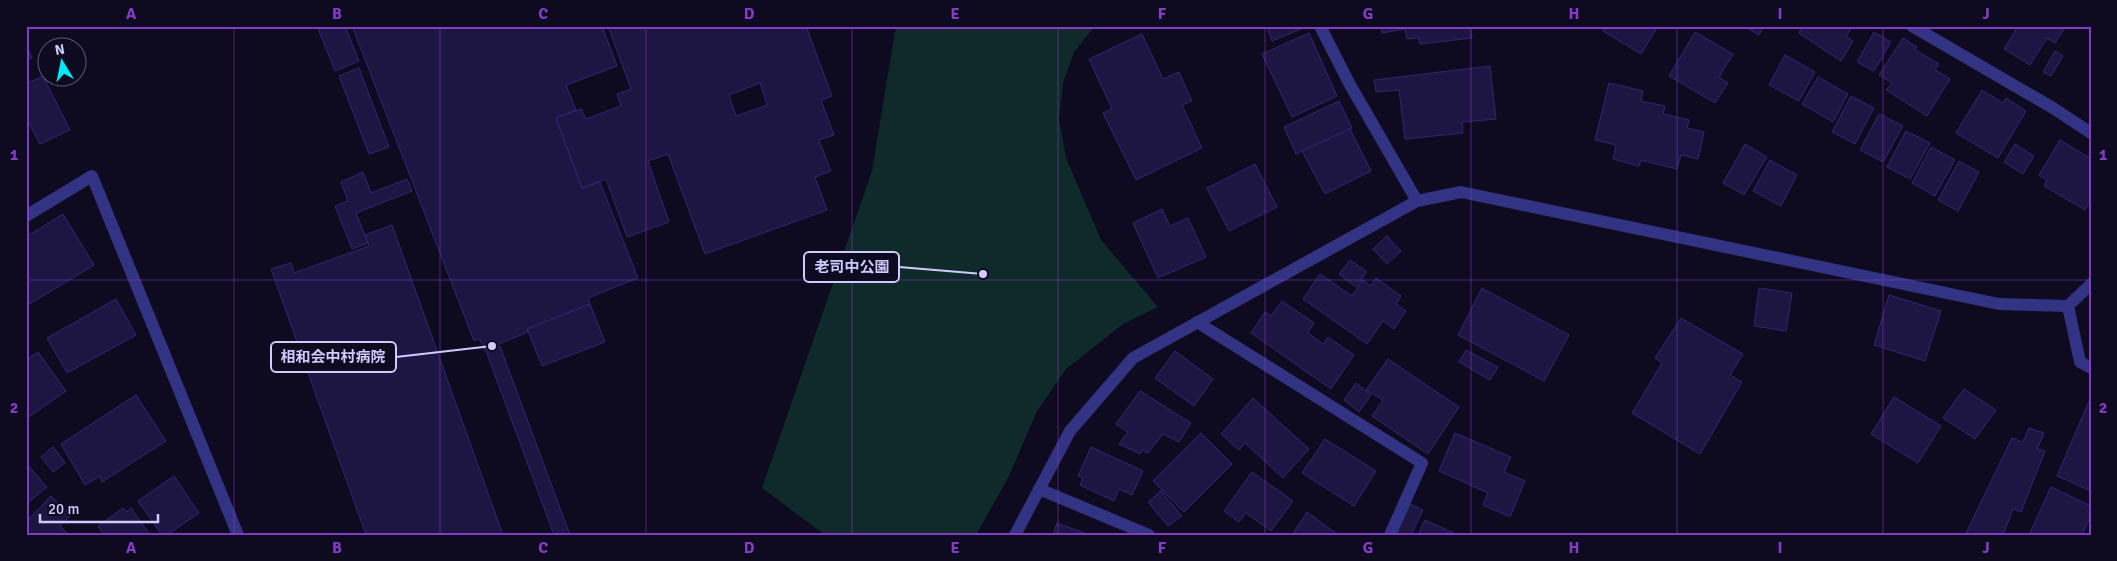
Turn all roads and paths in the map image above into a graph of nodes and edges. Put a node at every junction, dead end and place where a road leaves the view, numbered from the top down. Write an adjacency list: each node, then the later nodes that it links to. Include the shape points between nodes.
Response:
1 (1320, 26): 4 (street)
2 (1912, 26): 3 (street)
3 (2091, 133)
4 (1417, 202): 7 (street, via 1461,192 1999,304); 8 (street)
5 (26, 216): 11 (street, via 92,176)
6 (2091, 284): 7 (street)
7 (2068, 306): 9 (street, via 2080,362)
8 (1197, 322): 10 (street, via 1133,358 1070,431); 14 (street, via 1422,463)
9 (2091, 368)
10 (1040, 489): 12 (street); 13 (street)
11 (238, 535)
12 (1015, 535)
13 (1149, 535)
14 (1390, 535)

